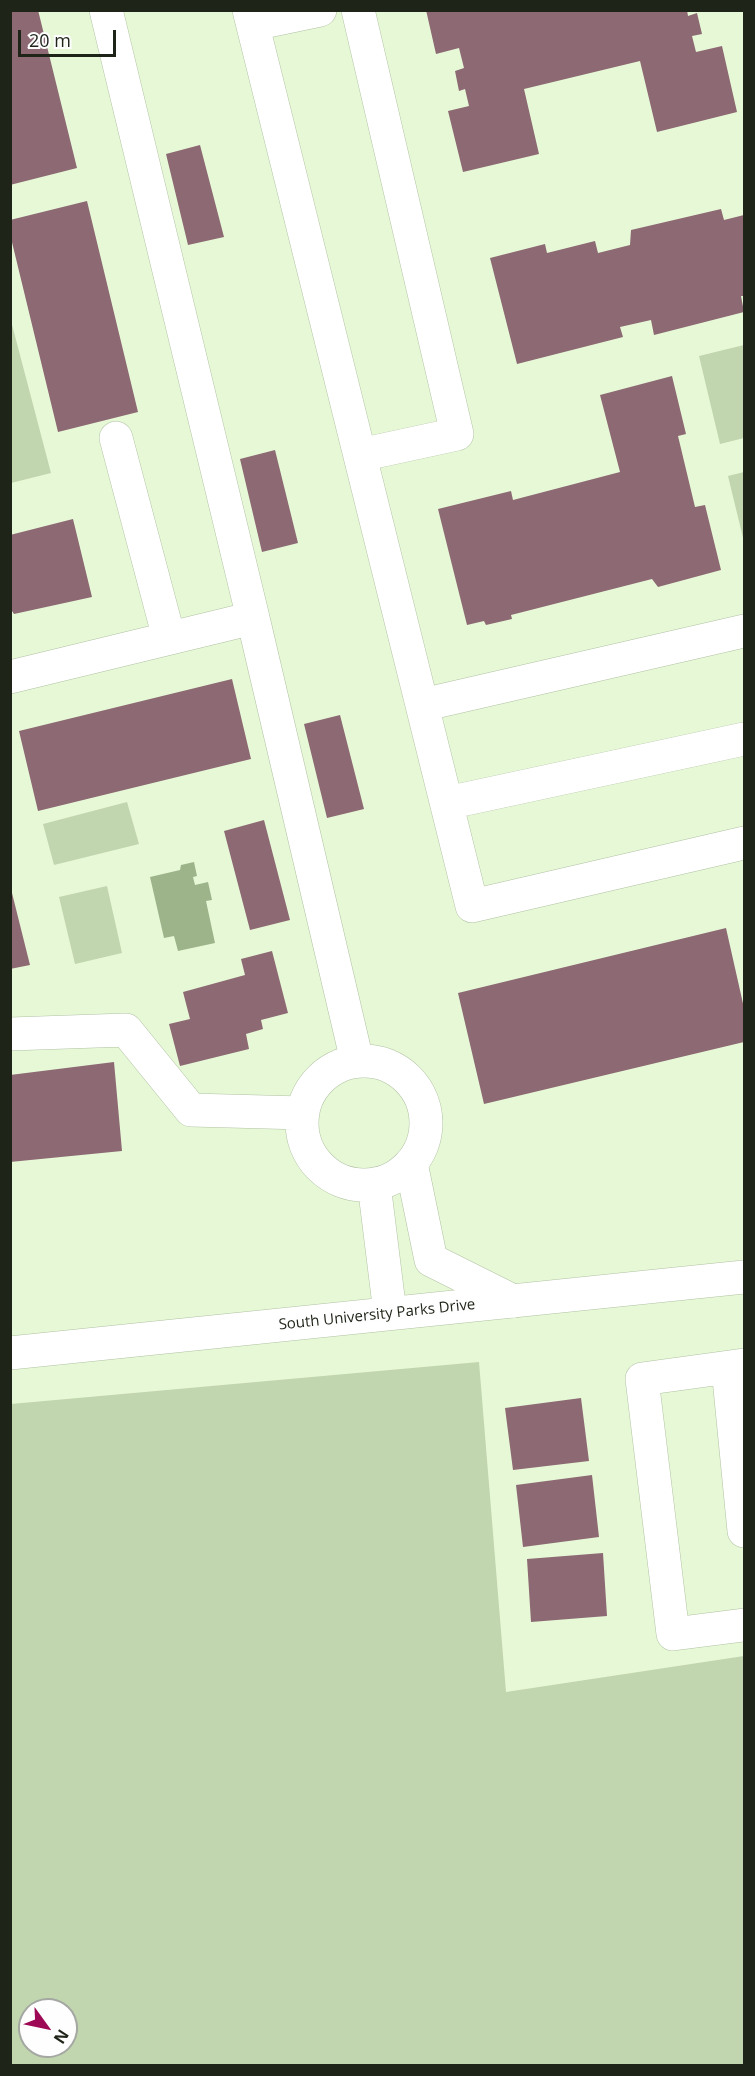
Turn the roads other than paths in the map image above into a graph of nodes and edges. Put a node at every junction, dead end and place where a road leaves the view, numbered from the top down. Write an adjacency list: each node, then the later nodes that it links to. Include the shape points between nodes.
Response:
1 (106, 10): 7 (main road)
2 (320, 10): 4 (main road)
3 (358, 10): 6 (main road, via 458,434)
4 (251, 17): 6 (main road)
5 (116, 438): 9 (main road)
6 (360, 455): 11 (main road)
7 (252, 618): 9 (main road); 16 (main road)
8 (744, 631): 11 (main road)
9 (169, 638): 10 (main road)
10 (10, 677)
11 (422, 705): 13 (main road)
12 (744, 739): 13 (main road)
13 (447, 802): 14 (main road, via 472,906)
14 (744, 843)
15 (10, 1034): 17 (main road, via 126,1029 191,1110)
16 (357, 1061): 17 (main road, via 328,1072 313,1085); 18 (main road, via 385,1063 416,1088 424,1106 426,1125 422,1145)
17 (303, 1113): 19 (main road, via 305,1145 316,1164 333,1177 353,1184)
18 (411, 1163): 19 (main road, via 394,1177); 21 (main road, via 431,1260)
19 (374, 1184): 22 (main road)
20 (744, 1277): 21 (main road, South University Parks Drive)
21 (513, 1300): 22 (main road, South University Parks Drive)
22 (390, 1313): 23 (main road, South University Parks Drive)
23 (10, 1353)
24 (736, 1366): 25 (main road); 26 (main road, via 642,1378 674,1634)
25 (744, 1531)
26 (744, 1625)

